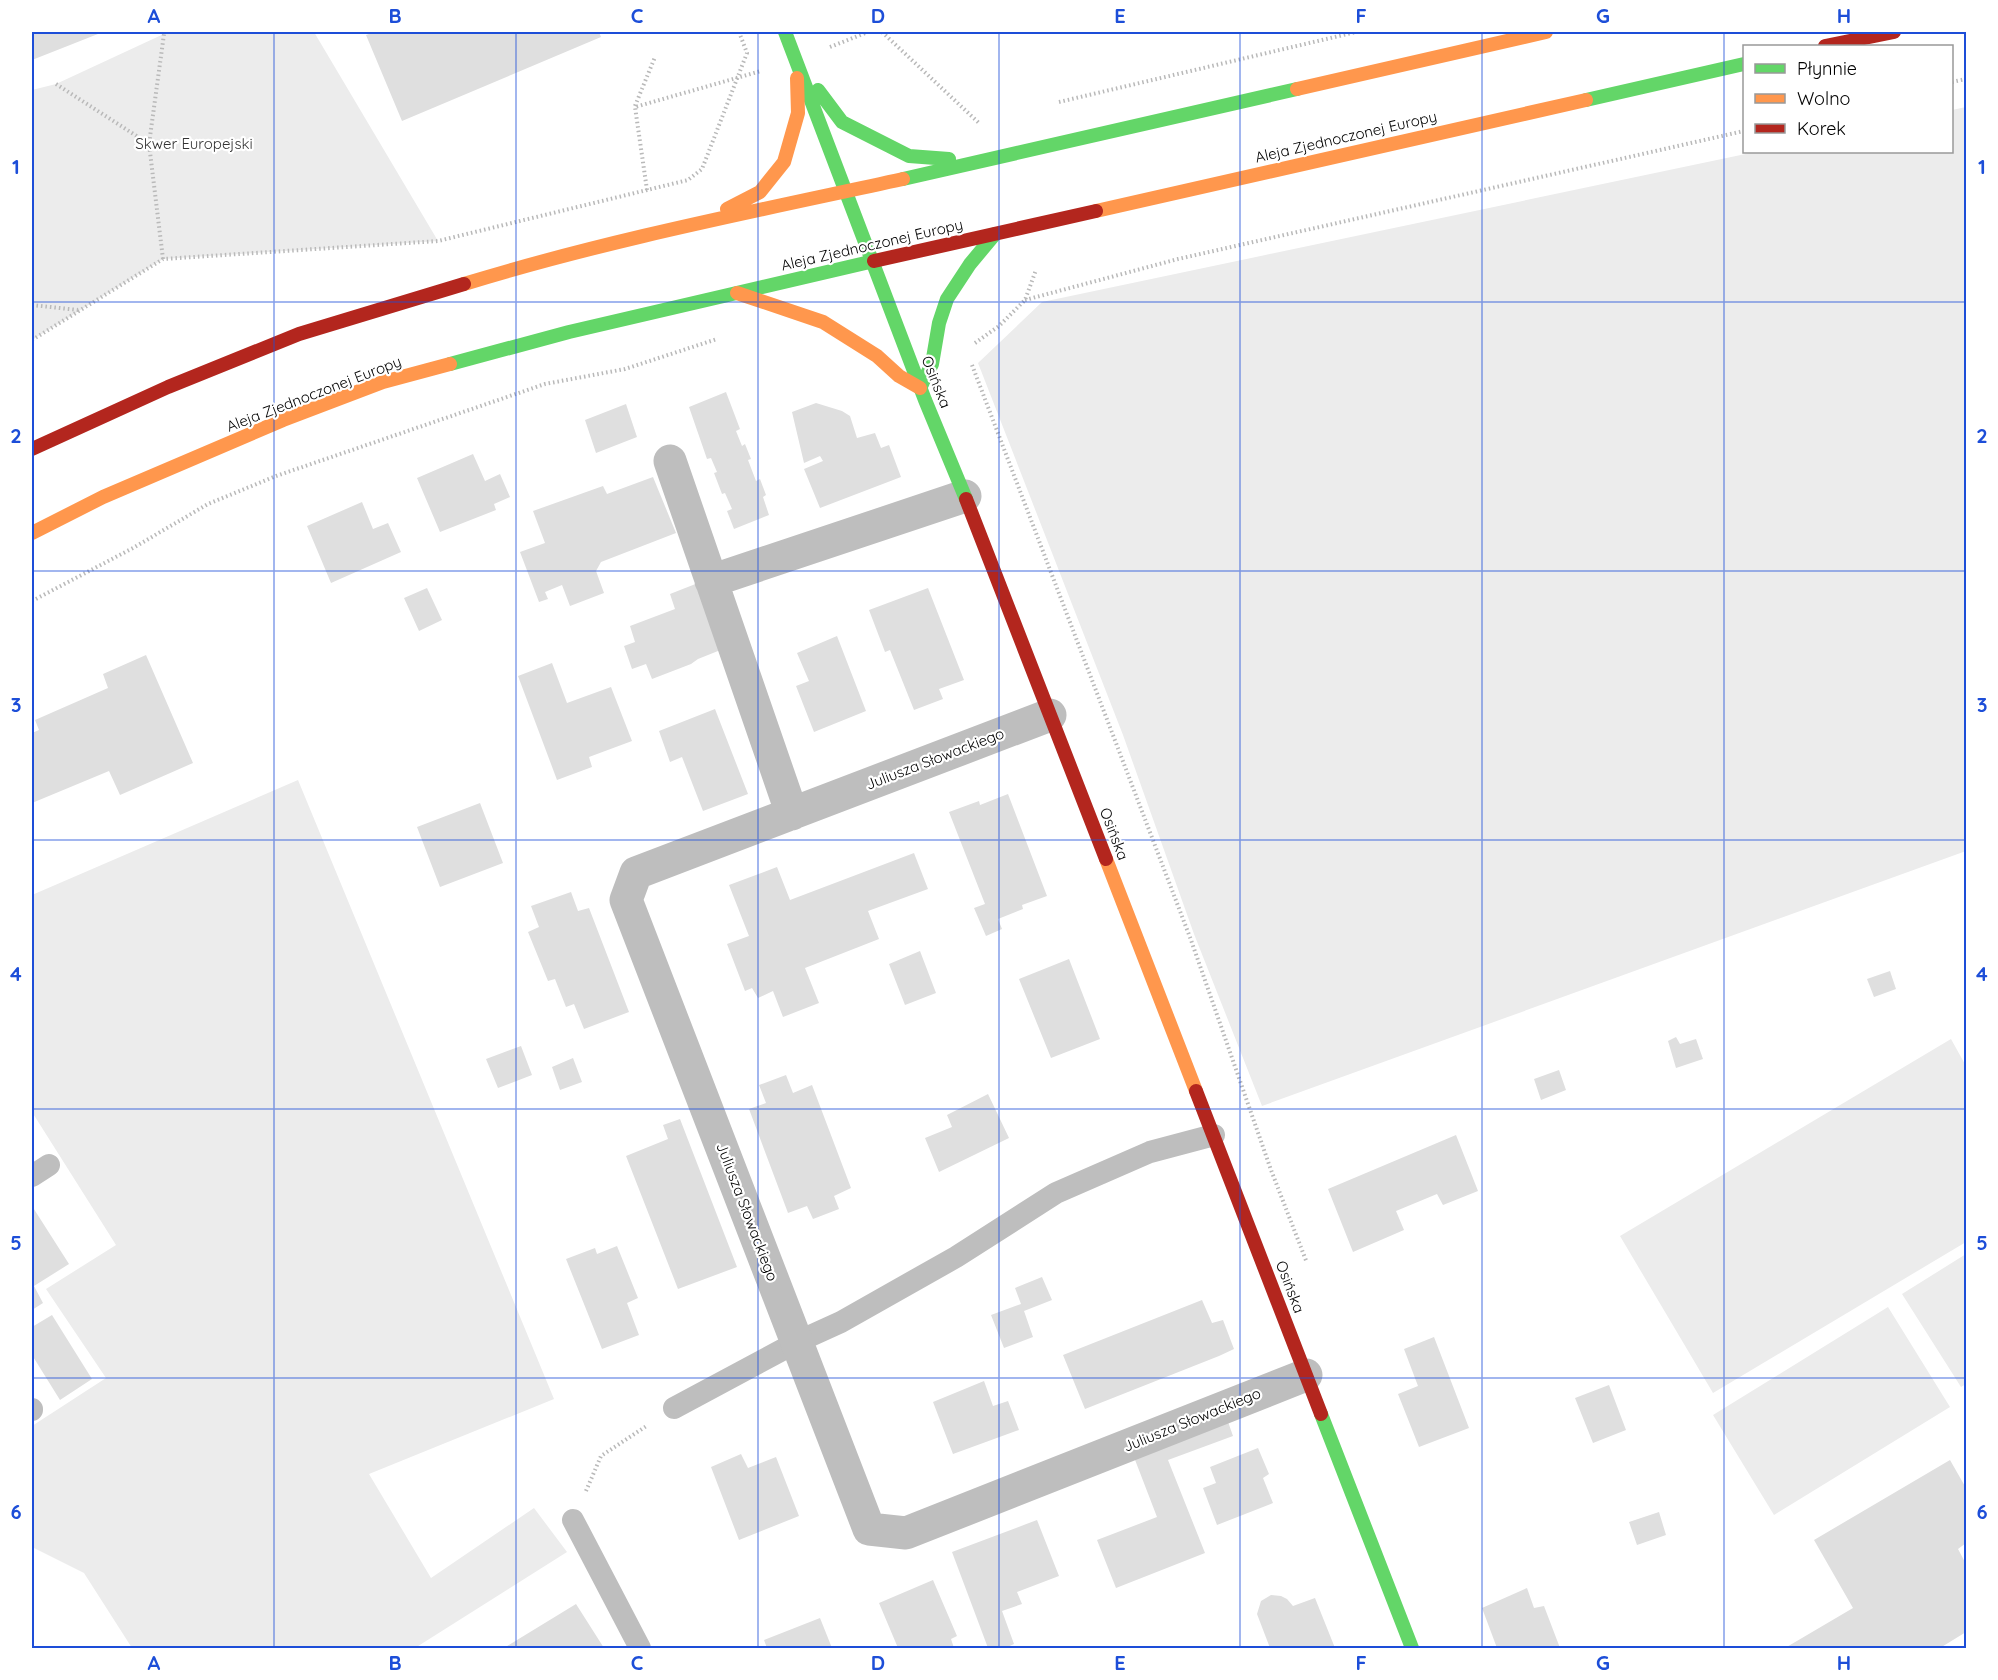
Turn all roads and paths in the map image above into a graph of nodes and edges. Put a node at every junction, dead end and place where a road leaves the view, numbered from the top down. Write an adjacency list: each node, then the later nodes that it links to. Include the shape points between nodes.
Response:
1 (739, 32): 12 (path, via 747,52)
2 (785, 32): 10 (main road, Osińska)
3 (882, 32): 16 (path, via 980,124)
4 (1356, 32): 14 (path)
5 (1546, 32): 19 (main road)
6 (1894, 32): 8 (main road)
7 (164, 34): 18 (path)
8 (1830, 45)
9 (655, 57): 15 (path)
10 (797, 61): 19 (main road, via 842,122 909,156); 21 (main road, Osińska); 22 (main road, via 798,113 784,162 760,192)
11 (1743, 64): 23 (main road, Aleja Zjednoczonej Europy)
12 (736, 78): 15 (path); 20 (path, via 702,169 688,180)
13 (56, 84): 18 (path)
14 (1059, 102)
15 (635, 106): 20 (path)
16 (988, 122)
17 (1743, 131): 28 (path, via 1178,259)
18 (149, 144): 24 (path)
19 (974, 162): 21 (main road)
20 (647, 190): 24 (path, via 438,242)
21 (847, 190): 22 (main road); 25 (main road, Osińska)
22 (699, 224): 36 (main road, via 516,268 299,334 168,387)
23 (995, 234): 25 (main road, Aleja Zjednoczonej Europy); 34 (main road, via 947,299)
24 (163, 259): 30 (path)
25 (872, 262): 27 (main road, Aleja Zjednoczonej Europy); 35 (main road, Osińska)
26 (1036, 270): 28 (path)
27 (737, 293): 35 (main road, via 823,322); 39 (main road, Aleja Zjednoczonej Europy, via 569,332 383,382 103,497)
28 (1025, 300): 33 (path, via 999,326)
29 (32, 305): 30 (path)
30 (80, 310): 32 (path)
31 (727, 335): 41 (path, via 625,369 545,384 276,476 208,504)
32 (32, 340)
33 (965, 349): 34 (path); 45 (path, via 1191,940)
34 (932, 364): 35 (main road)
35 (920, 388): 38 (main road, Osińska)
36 (32, 449)
37 (670, 461): 40 (street)
38 (965, 496): 40 (street); 42 (main road, Osińska)
39 (32, 533)
40 (711, 581): 43 (street)
41 (32, 601)
42 (1050, 715): 43 (street, Juliusza Słowackiego); 44 (main road, Osińska)
43 (792, 814): 46 (street, Juliusza Słowackiego, via 636,873 626,900)
44 (1214, 1135): 46 (lane, via 1150,1152 1056,1193 956,1257 841,1322); 47 (main road, Osińska)
45 (1309, 1269)
46 (797, 1342): 47 (street, Juliusza Słowackiego, via 869,1529 906,1533); 48 (lane)
47 (1306, 1375): 51 (main road, Osińska)
48 (674, 1408): 49 (path, via 601,1456)
49 (573, 1520): 50 (lane)
50 (640, 1648)
51 (1412, 1648)

